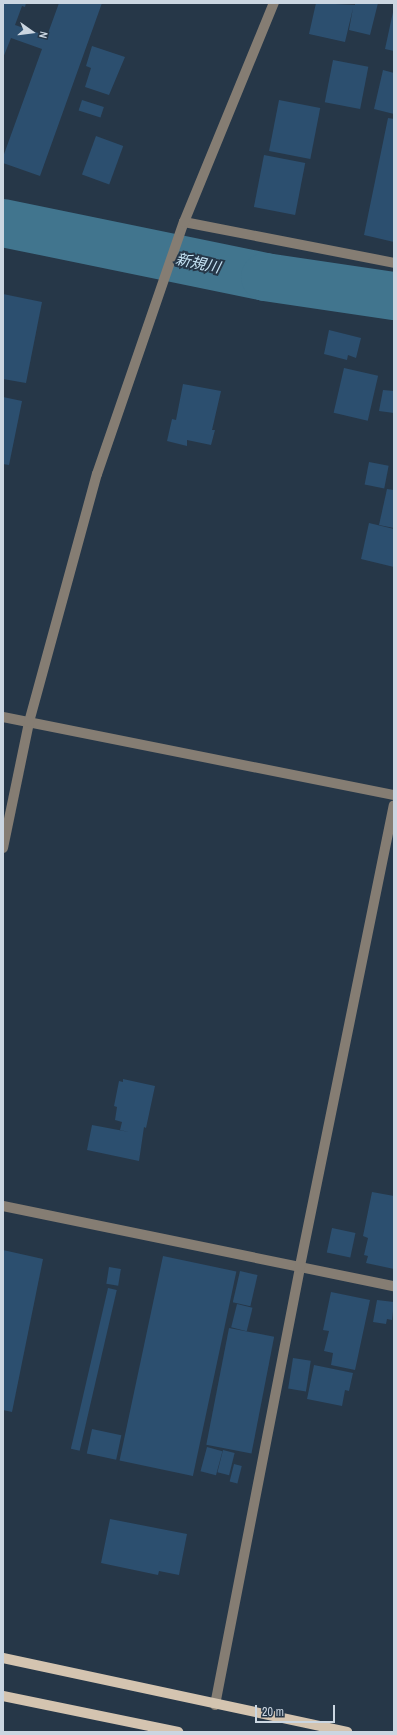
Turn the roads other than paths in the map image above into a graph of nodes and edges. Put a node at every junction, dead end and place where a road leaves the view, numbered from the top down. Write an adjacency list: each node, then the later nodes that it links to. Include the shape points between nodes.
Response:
1 (274, 3): 2 (street)
2 (182, 227): 3 (street); 5 (street, via 97,474)
3 (394, 263)
4 (3, 716): 5 (street)
5 (29, 722): 6 (street); 8 (street)
6 (394, 795)
7 (394, 806): 10 (street)
8 (3, 848)
9 (3, 1206): 10 (street)
10 (300, 1266): 11 (street); 14 (street)
11 (394, 1286)
12 (3, 1658): 14 (main road)
13 (3, 1696): 15 (main road)
14 (214, 1704): 16 (main road)
15 (178, 1732)
16 (346, 1732)

